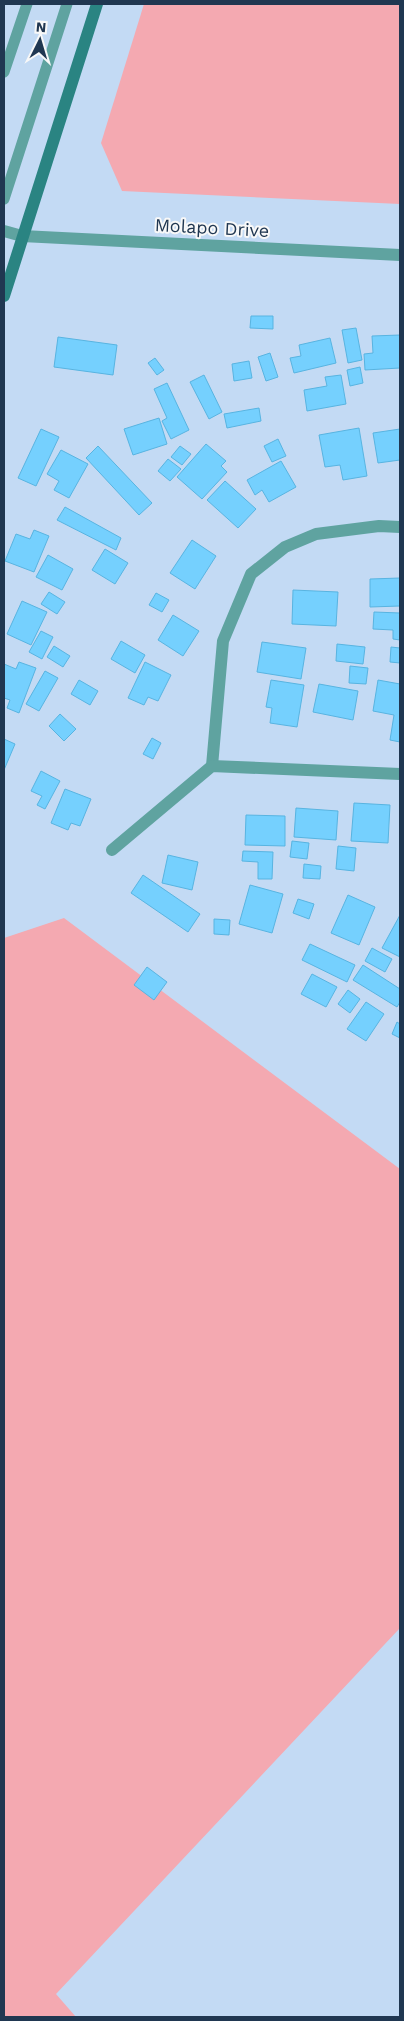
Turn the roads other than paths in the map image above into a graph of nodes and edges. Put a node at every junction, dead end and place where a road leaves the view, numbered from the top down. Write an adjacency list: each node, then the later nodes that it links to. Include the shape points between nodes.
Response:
1 (27, 4): 4 (lane)
2 (67, 4): 5 (lane)
3 (97, 4): 7 (main road)
4 (4, 72)
5 (4, 199)
6 (4, 232): 7 (street, Molapo Drive)
7 (22, 236): 8 (street, Molapo Drive); 9 (main road)
8 (400, 256)
9 (4, 296)
10 (400, 527): 11 (street, via 379,526 316,534 285,547 251,574 223,642)
11 (212, 766): 12 (street); 13 (street)
12 (400, 774)
13 (112, 850)

